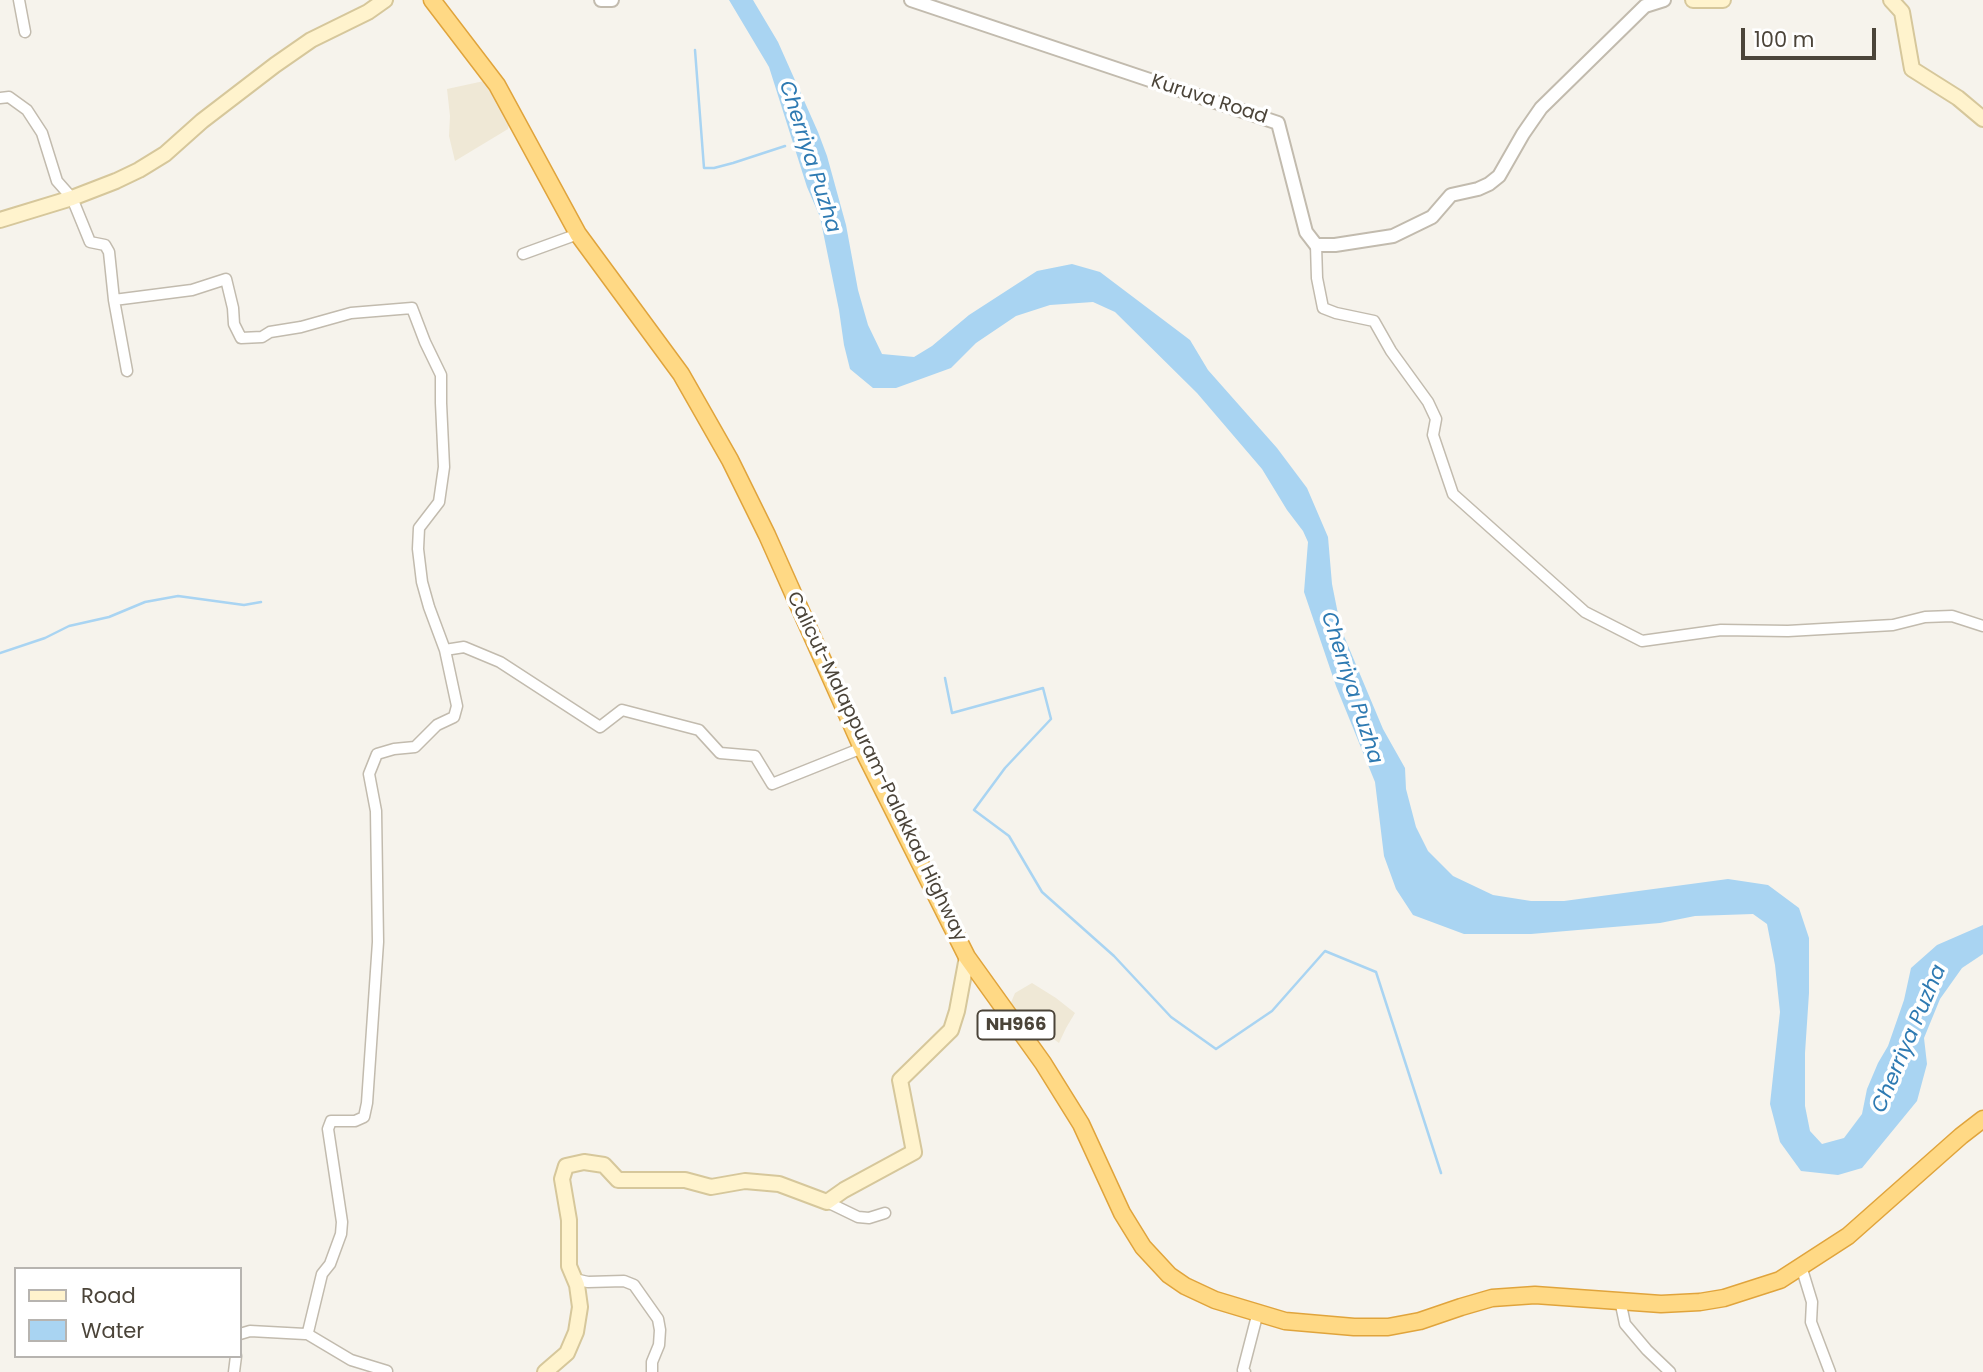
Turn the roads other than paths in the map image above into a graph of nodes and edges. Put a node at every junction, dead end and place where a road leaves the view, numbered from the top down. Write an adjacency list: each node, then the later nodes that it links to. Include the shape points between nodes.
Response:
1 (19, 0): 11 (street)
2 (385, 0): 14 (main road, via 275,65 165,154)
3 (432, 0): 16 (highway, Calicut-Malappuram-Palakkad Highway / NH966, via 497,85)
4 (601, 0): 5 (street)
5 (612, 0)
6 (911, 0): 17 (street, Kuruva Road, via 1278,123 1306,232)
7 (1664, 0): 17 (street, via 1645,6 1541,108 1499,176 1489,184 1451,195 1432,217 1393,236)
8 (1693, 0): 9 (main road)
9 (1723, 0)
10 (1891, 0): 13 (main road, via 1902,12 1912,69)
11 (25, 32)
12 (0, 98): 14 (street, via 9,97 27,110 42,132 57,181)
13 (1983, 119)
14 (72, 198): 15 (main road); 19 (street, via 90,242 105,245 108,252)
15 (0, 220)
16 (578, 234): 18 (street); 23 (highway, Calicut-Malappuram-Palakkad Highway / NH966, via 681,374 730,460)
17 (1316, 244): 21 (street, via 1323,308 1374,321 1436,419 1433,435 1453,494 1585,612 1642,641 1721,630 1893,625 1925,617 1952,616)
18 (523, 254)
19 (114, 300): 20 (street); 22 (street, via 192,290 226,279 241,338 262,337 351,313 412,308 441,374 444,467 439,502 419,528 418,549 422,582)
20 (127, 371)
21 (1983, 626)
22 (445, 650): 23 (street, via 464,647 500,662 600,727 622,710 699,730 720,753 755,756 772,784); 32 (street, via 457,706 454,717 437,725 415,747 377,754 369,774 376,811 377,942 367,1103 364,1117 331,1121 328,1129 341,1234 322,1274)
23 (862, 748): 24 (highway, Calicut-Malappuram-Palakkad Highway / NH966)
24 (967, 957): 26 (main road, via 951,1030 900,1080 914,1152); 31 (highway, Calicut-Malappuram-Palakkad Highway / NH966, via 1081,1124 1143,1247 1185,1286)
25 (1983, 1119): 28 (highway, Calicut-Malappuram-Palakkad Highway / NH966, via 1848,1236)
26 (827, 1202): 27 (street, via 858,1217); 29 (main road, via 779,1184 745,1181 711,1187 685,1180 618,1180 604,1165 584,1161 566,1166 562,1179)
27 (885, 1213)
28 (1801, 1266): 30 (highway, Calicut-Malappuram-Palakkad Highway / NH966, via 1780,1280 1724,1298 1661,1304); 39 (street, via 1812,1302 1811,1322)
29 (574, 1279): 35 (main road, via 580,1307 576,1332 567,1353); 36 (street, via 634,1284 658,1319 659,1345)
30 (1620, 1300): 31 (highway, Calicut-Malappuram-Palakkad Highway / NH966, via 1492,1298 1388,1327 1285,1321); 38 (street, via 1625,1324)
31 (1258, 1312): 37 (street)
32 (308, 1332): 33 (street); 34 (street, via 351,1360)
33 (242, 1333)
34 (387, 1371)
35 (545, 1372)
36 (652, 1372)
37 (1245, 1372)
38 (1670, 1372)
39 (1830, 1372)

